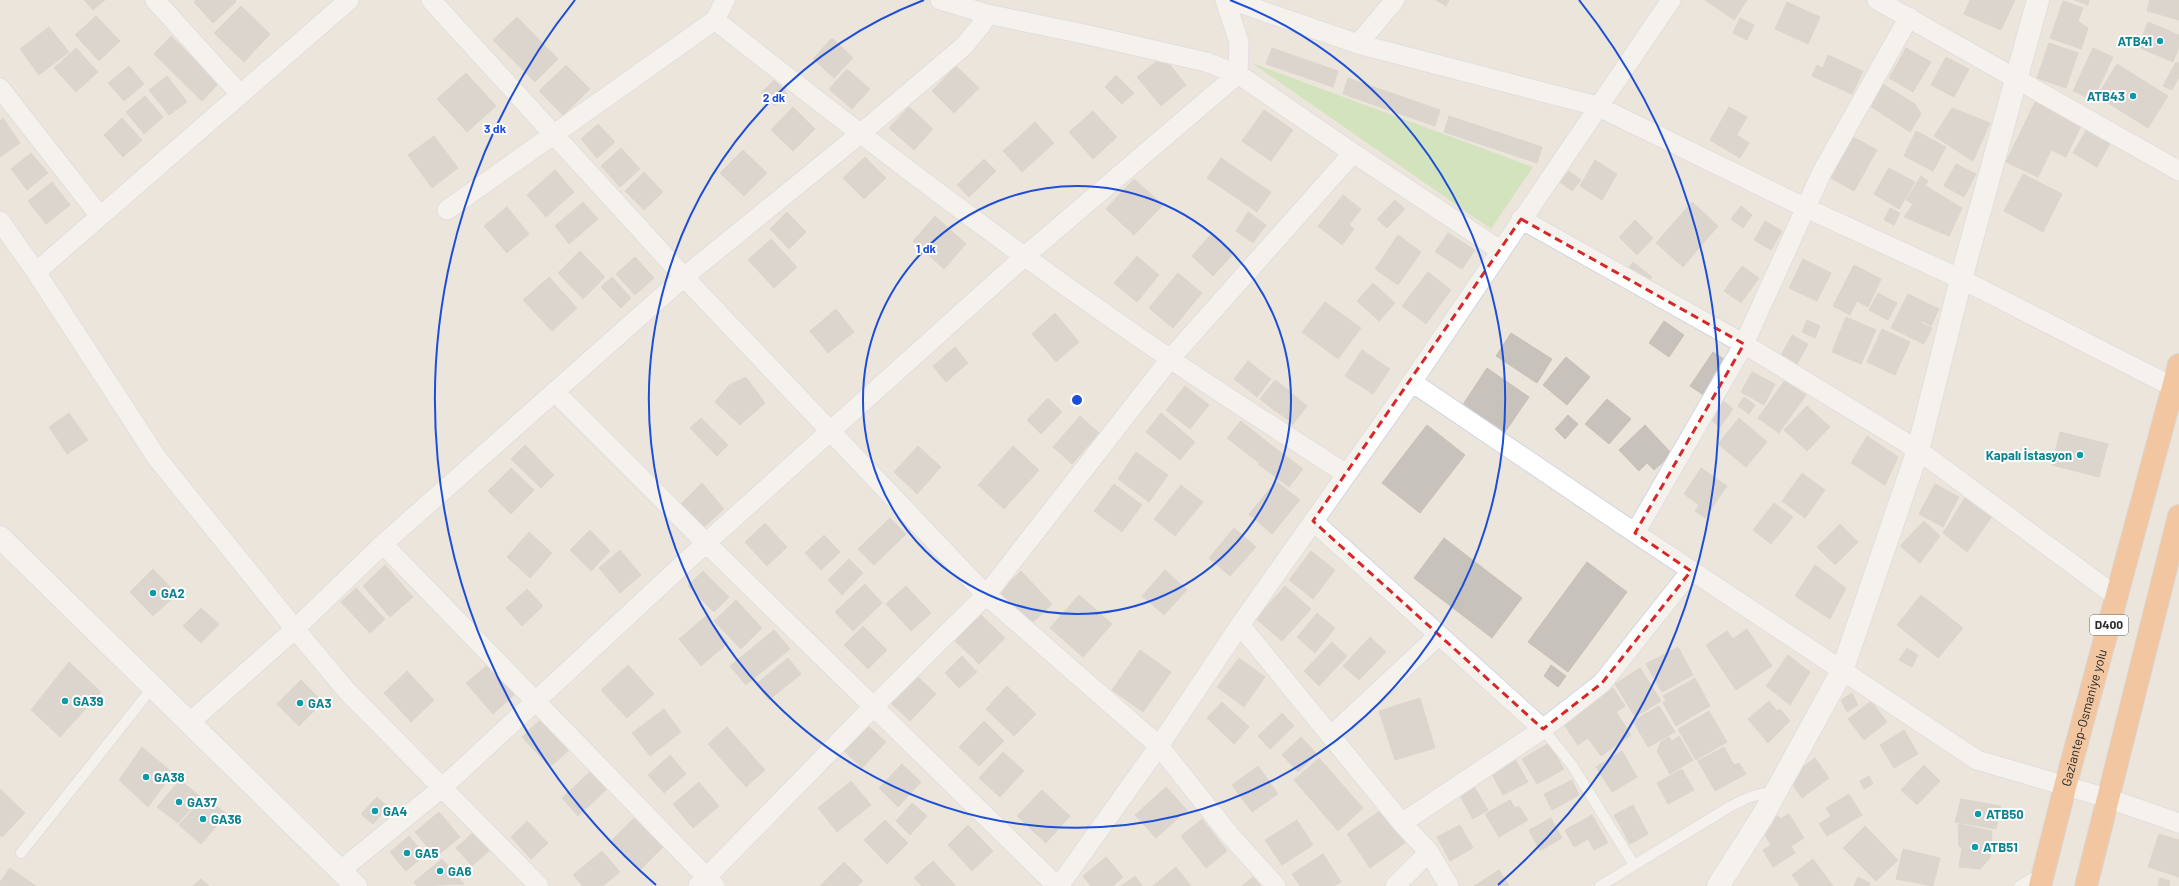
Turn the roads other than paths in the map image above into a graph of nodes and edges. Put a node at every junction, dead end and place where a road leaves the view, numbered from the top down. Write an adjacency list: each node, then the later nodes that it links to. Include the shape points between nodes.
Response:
1 (155, 0): 19 (street)
2 (349, 0): 19 (street)
3 (431, 0): 21 (street)
4 (726, 0): 14 (street)
5 (940, 0): 12 (street)
6 (1225, 0): 16 (street, via 1239,42)
7 (1230, 0): 15 (street)
8 (1395, 0): 15 (street)
9 (1671, 0): 20 (street)
10 (2038, 0): 17 (street)
11 (1884, 2): 13 (street)
12 (987, 14): 16 (street, via 1206,62); 22 (street, via 964,46)
13 (1909, 17): 17 (street); 25 (street, via 1822,172)
14 (715, 20): 21 (street); 22 (street)
15 (1358, 44): 20 (street)
16 (1238, 74): 23 (street); 31 (street)
17 (2016, 79): 24 (street); 34 (street)
18 (0, 88): 27 (street)
19 (240, 94): 27 (street)
20 (1597, 106): 25 (street); 28 (street)
21 (553, 133): 26 (street); 33 (street)
22 (860, 134): 31 (street); 33 (street)
23 (1353, 153): 30 (street); 36 (street)
24 (2179, 171)
25 (1806, 208): 34 (street); 35 (street)
26 (447, 210)
27 (100, 216): 32 (street)
28 (1521, 219): 30 (street); 35 (street)
29 (0, 221): 32 (street)
30 (1500, 250): 38 (street)
31 (1024, 256): 36 (street); 41 (street)
32 (36, 272): 54 (street, via 157,458)
33 (684, 277): 40 (street); 41 (street)
34 (1961, 279): 39 (street); 42 (street)
35 (1744, 344): 42 (street); 46 (street)
36 (1170, 359): 43 (street); 51 (street)
37 (2179, 365): 39 (highway, Gaziantep-Osmaniye yolu / D400)
38 (1412, 382): 43 (street); 46 (street)
39 (2173, 388): 52 (highway, Gaziantep-Osmaniye yolu / D400)
40 (555, 392): 48 (street); 49 (street)
41 (830, 432): 48 (street); 51 (street)
42 (1918, 450): 52 (street); 56 (street)
43 (1346, 474): 45 (street)
44 (2179, 516): 67 (highway)
45 (1313, 521): 53 (street); 55 (street)
46 (1635, 533): 50 (street)
47 (0, 538): 57 (street)
48 (706, 543): 58 (street); 59 (street)
49 (383, 544): 54 (street); 58 (street)
50 (1691, 571): 56 (street); 61 (street, via 1602,683)
51 (986, 595): 59 (street); 63 (street)
52 (2117, 597): 65 (highway, Gaziantep-Osmaniye yolu / D400)
53 (1240, 625): 62 (street); 63 (street)
54 (295, 629): 60 (street); 64 (street, via 347,691)
55 (1439, 635): 61 (street); 62 (street)
56 (1842, 671): 65 (street, via 1977,760); 66 (street)
57 (153, 687): 60 (street); 71 (lane)
58 (536, 700): 64 (street); 75 (street)
59 (873, 707): 75 (street); 78 (street)
60 (189, 723): 73 (street)
61 (1542, 730): 68 (street); 72 (lane, via 1572,765)
62 (1331, 736): 68 (street)
63 (1159, 746): 78 (street); 79 (street, via 1229,834)
64 (443, 787): 73 (street); 77 (street)
65 (2065, 787): 67 (street); 74 (highway, Gaziantep-Osmaniye yolu / D400)
66 (1775, 794): 72 (lane, via 1765,792 1731,806); 83 (street)
67 (2107, 798): 69 (street); 85 (highway)
68 (1402, 823): 70 (street)
69 (2179, 823)
70 (1428, 852): 80 (street); 81 (street)
71 (21, 853)
72 (1634, 865): 82 (lane)
73 (341, 870): 76 (street)
74 (2042, 879): 84 (lane)
75 (706, 883)
76 (356, 886)
77 (539, 886)
78 (1058, 886)
79 (1276, 886)
80 (1395, 886)
81 (1449, 886)
82 (1600, 886)
83 (1718, 886)
84 (2020, 886)
85 (2086, 886)

